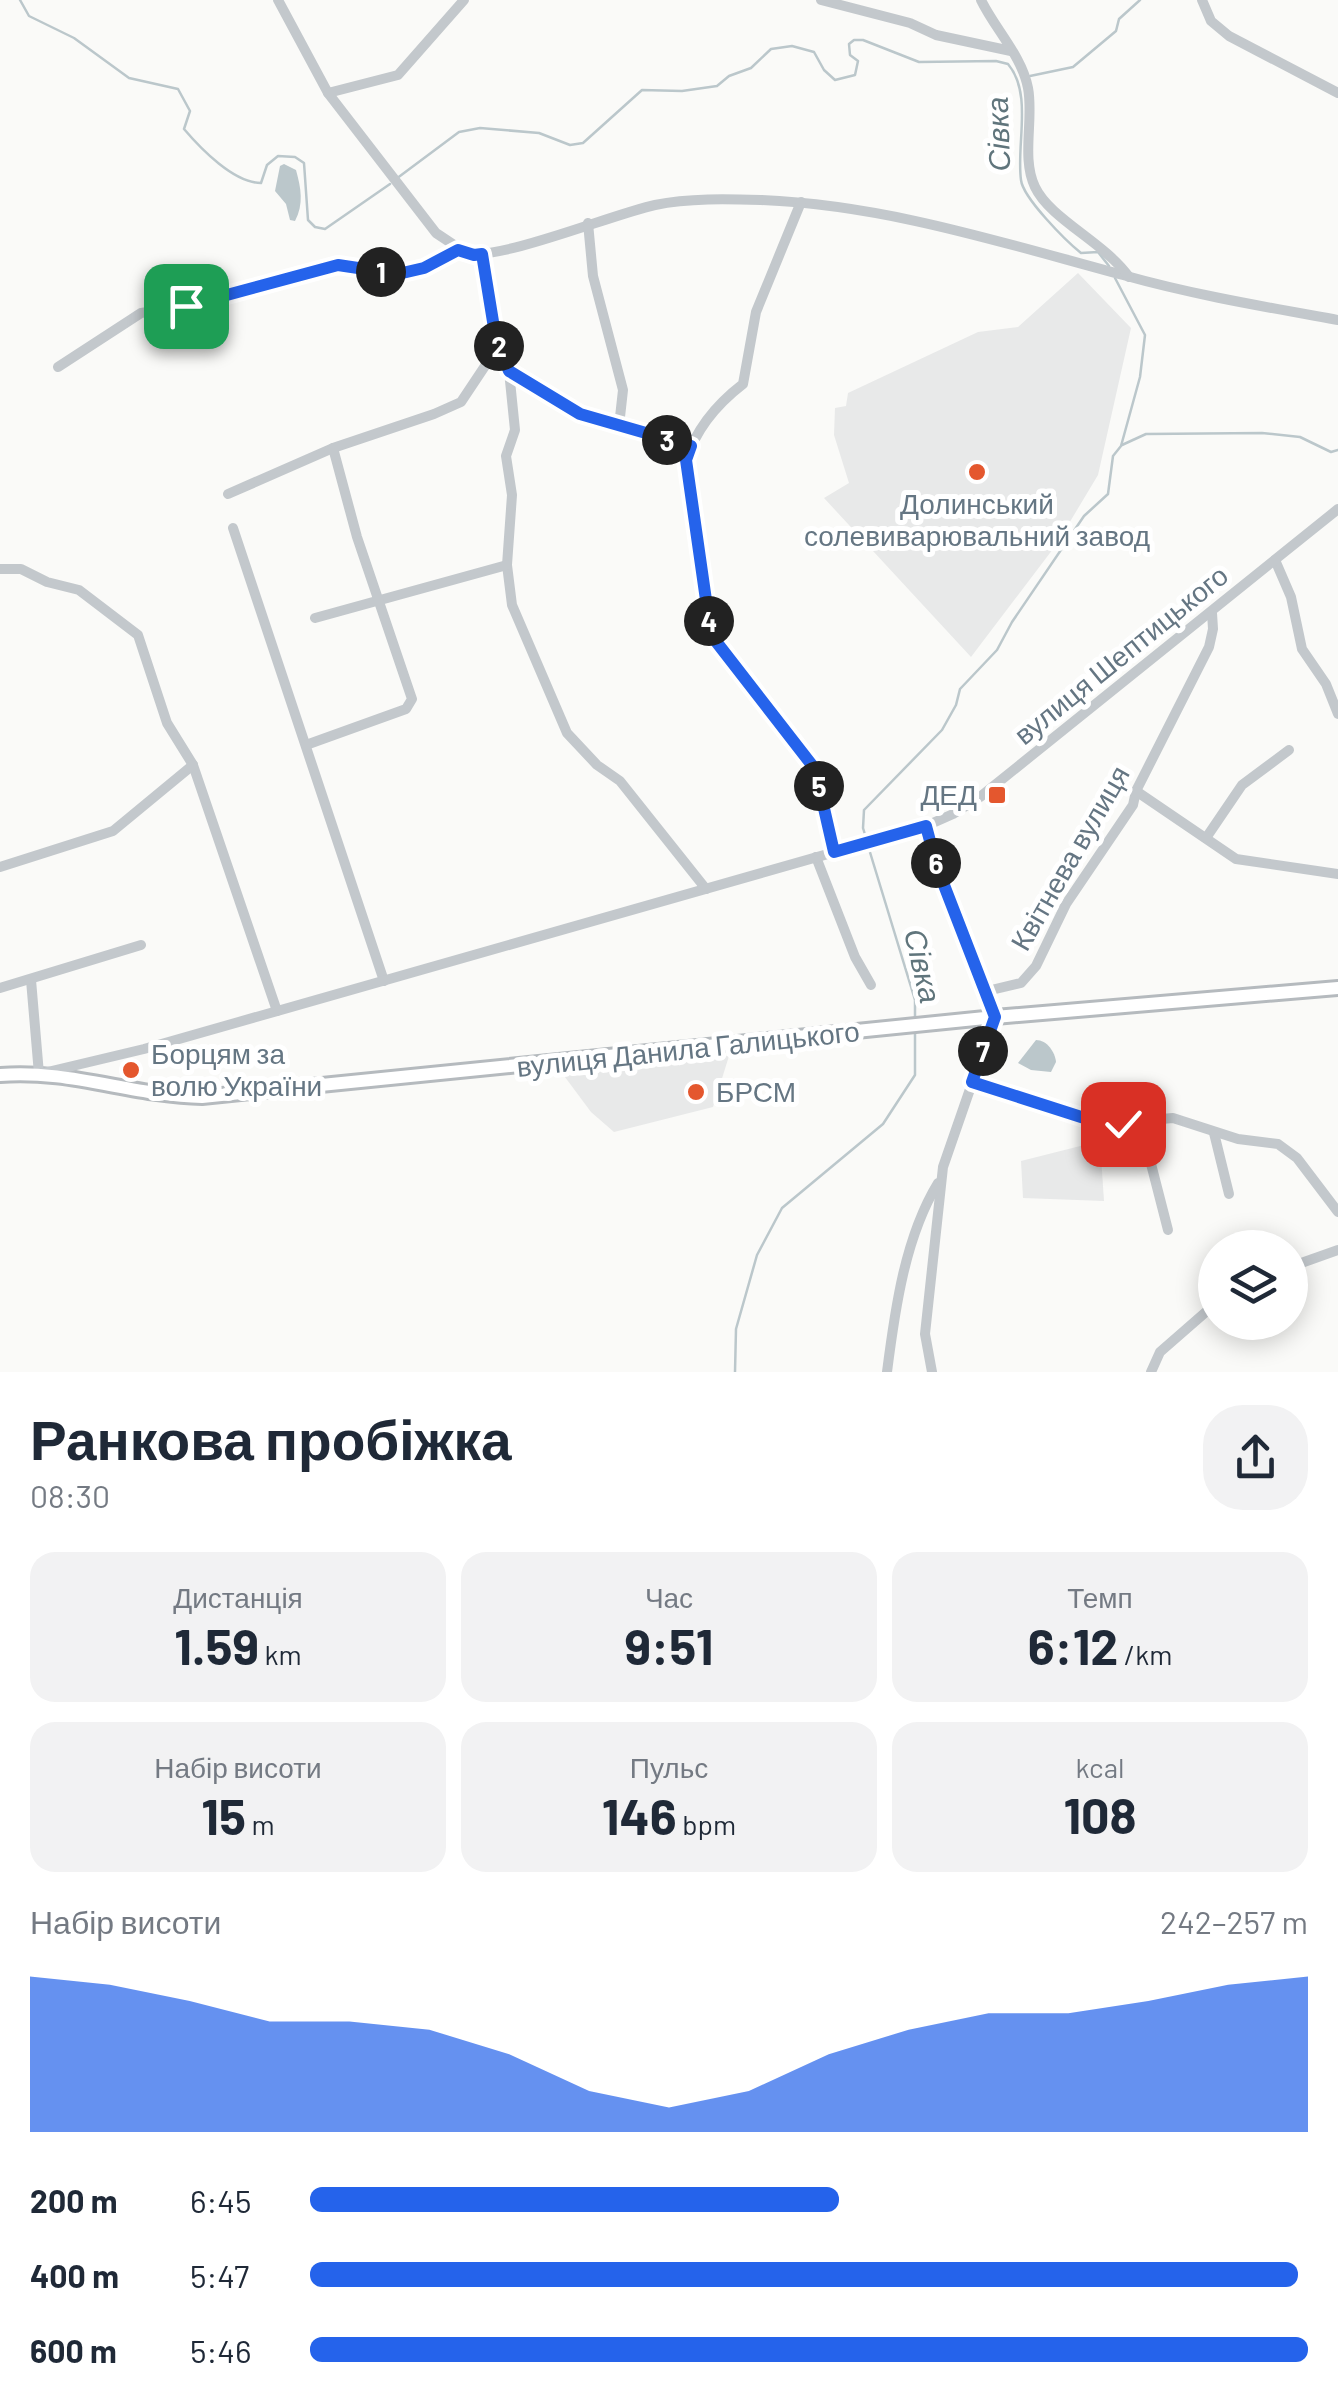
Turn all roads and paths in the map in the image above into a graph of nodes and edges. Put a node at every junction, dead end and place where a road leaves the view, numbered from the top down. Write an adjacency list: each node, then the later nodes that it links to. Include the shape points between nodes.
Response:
1 (278, 0): 7 (street)
2 (464, 0): 7 (street, via 398,74)
3 (822, 0): 6 (street, via 936,36)
4 (981, 0): 6 (street)
5 (1202, 0): 8 (street, via 1211,21 1230,36)
6 (1012, 51): 13 (street, via 1028,84 1034,186)
7 (328, 93): 11 (street, via 399,189)
8 (1338, 93)
9 (802, 202): 10 (street, via 667,203); 13 (street, via 930,223); 19 (street, via 756,312 743,384 717,404)
10 (588, 223): 12 (street); 18 (street, via 593,276 623,390)
11 (458, 250): 12 (street); 16 (street, via 398,274 338,265 141,314)
12 (482, 254): 15 (street)
13 (1127, 276): 14 (street)
14 (1338, 320)
15 (496, 340): 17 (street); 20 (street, via 461,402)
16 (58, 368)
17 (509, 371): 18 (street, via 580,414); 25 (street, via 514,430 506,456 512,494)
18 (619, 426): 19 (street)
19 (691, 446): 39 (street, via 686,460 711,635 815,769)
20 (333, 448): 21 (street); 27 (street)
21 (228, 494)
22 (1338, 509): 24 (street, вулиця Шептицького)
23 (233, 528): 33 (street)
24 (1275, 560): 28 (street, вулиця Шептицького); 31 (street, via 1302,649)
25 (507, 565): 27 (street); 43 (street, via 512,605 567,733 620,780)
26 (0, 569): 35 (street, via 20,568 79,590 138,635 167,723)
27 (378, 601): 29 (street); 33 (street, via 412,700 406,709)
28 (1212, 613): 36 (street, Квітнева вулиця, via 1209,647); 37 (street, вулиця Шептицького, via 980,797)
29 (315, 618)
30 (1338, 677): 31 (street)
31 (1326, 684): 32 (street)
32 (1338, 714)
33 (306, 745): 46 (street)
34 (1288, 750): 38 (street, via 1242,786)
35 (192, 765): 41 (street, via 113,831); 51 (street)
36 (1136, 791): 38 (street); 50 (street, Квітнева вулиця, via 1036,966 1021,982)
37 (926, 826): 39 (street, вулиця Шептицького); 50 (street)
38 (1206, 838): 42 (street, via 1236,858)
39 (834, 852): 40 (street, вулиця Шептицького)
40 (816, 857): 43 (street, вулиця Шептицького); 47 (street)
41 (0, 867)
42 (1338, 874)
43 (706, 889): 46 (street, вулиця Шептицького)
44 (141, 946): 45 (street)
45 (31, 980): 48 (street); 54 (street)
46 (384, 980): 51 (street, вулиця Шептицького)
47 (871, 985)
48 (0, 988)
49 (1338, 988): 52 (main road, вулиця Данила Галицького)
50 (987, 991): 52 (street)
51 (277, 1011): 53 (street, вулиця Шептицького)
52 (995, 1017): 56 (street); 57 (main road, вулиця Данила Галицького, via 202,1098)
53 (103, 1059): 54 (street, вулиця Шептицького); 57 (street, via 94,1066)
54 (40, 1074): 55 (main road, вулиця Данила Галицького); 57 (main road, вулиця Данила Галицького)
55 (0, 1075)
56 (972, 1082): 58 (street, via 1103,1124); 60 (street)
57 (99, 1084)
58 (1140, 1120): 59 (street, via 1173,1118); 63 (street)
59 (1214, 1132): 61 (street); 62 (street, via 1289,1150)
60 (942, 1178): 67 (street, via 908,1257); 68 (street, via 925,1334)
61 (1229, 1194)
62 (1338, 1212)
63 (1168, 1230)
64 (1338, 1250): 65 (street)
65 (1308, 1261)
66 (1198, 1319): 69 (street, via 1160,1352)
67 (887, 1372)
68 (932, 1372)
69 (1151, 1372)

